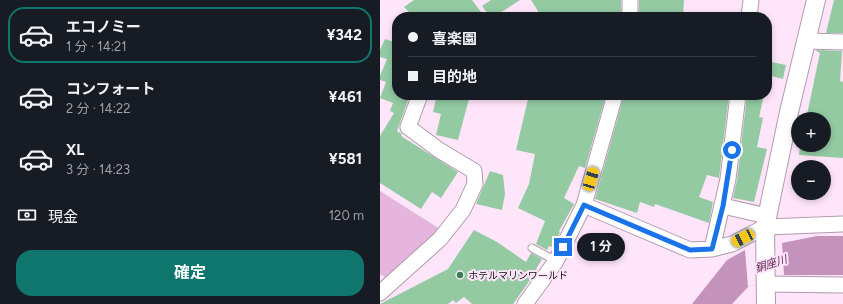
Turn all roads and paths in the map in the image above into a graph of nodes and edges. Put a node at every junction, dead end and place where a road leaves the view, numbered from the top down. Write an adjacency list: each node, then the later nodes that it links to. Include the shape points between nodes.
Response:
1 (630, 0): 4 (street)
2 (751, 0): 5 (street)
3 (816, 0): 6 (street)
4 (630, 12)
5 (750, 12)
6 (806, 41): 7 (street); 13 (street)
7 (843, 42)
8 (418, 100): 20 (street, via 408,127 474,171 475,184 463,210 440,239)
9 (614, 100): 11 (street)
10 (738, 100): 12 (street)
11 (584, 205): 16 (street, via 690,250); 17 (street)
12 (723, 206): 13 (street); 16 (street)
13 (766, 222): 14 (street); 16 (street, via 732,244); 18 (street)
14 (843, 224)
15 (532, 248): 17 (lane)
16 (712, 249)
17 (556, 261): 21 (street)
18 (766, 284): 19 (street); 22 (street)
19 (843, 285)
20 (380, 293)
21 (525, 304)
22 (766, 304)

